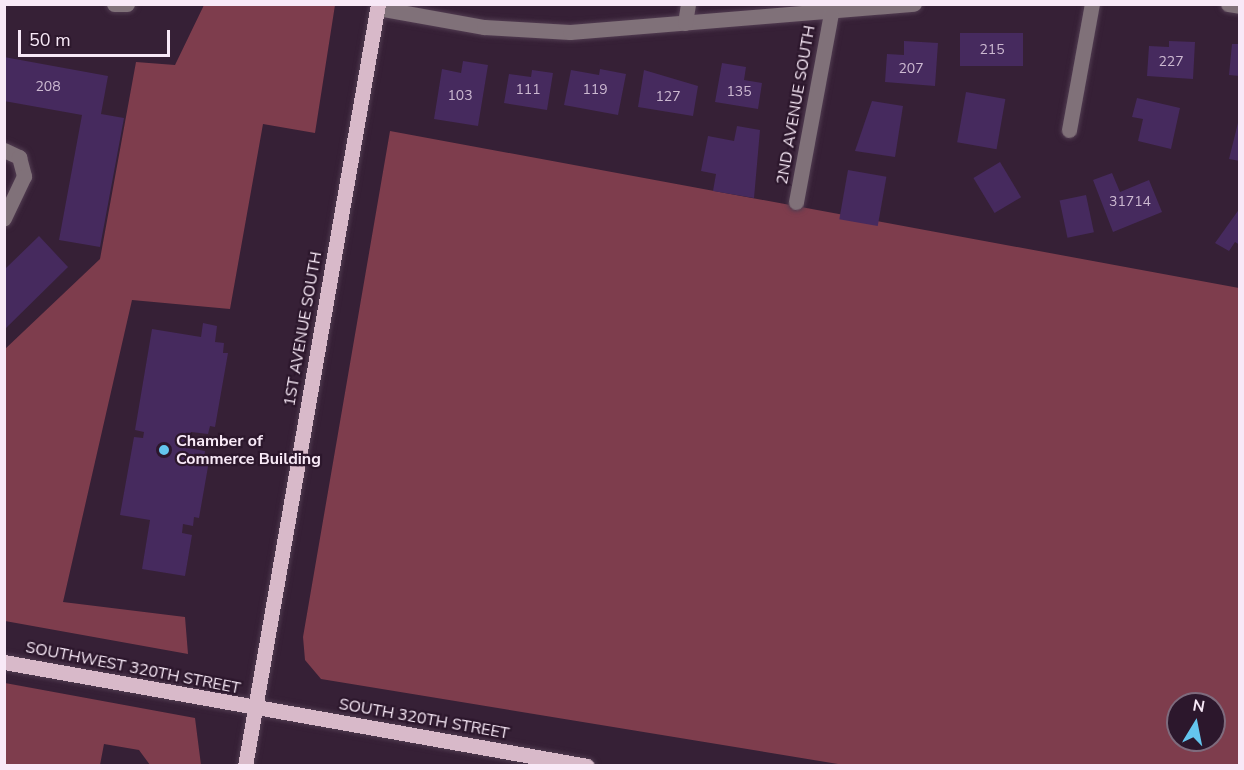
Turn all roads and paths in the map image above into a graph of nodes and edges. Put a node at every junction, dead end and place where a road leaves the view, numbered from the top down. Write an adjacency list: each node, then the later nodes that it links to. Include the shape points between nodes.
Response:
1 (114, 4): 2 (street)
2 (127, 4)
3 (688, 4): 10 (street)
4 (914, 4): 9 (street)
5 (1092, 4): 11 (street)
6 (1227, 4): 8 (street)
7 (378, 6): 10 (street, via 484,27 570,32); 16 (main road, 1ST AVENUE SOUTH)
8 (1239, 6)
9 (831, 14): 10 (street); 13 (street, 2ND AVENUE SOUTH)
10 (685, 23)
11 (1069, 130)
12 (4, 150): 14 (street, via 19,157 24,176)
13 (796, 202)
14 (4, 218)
15 (4, 662): 16 (main road, SOUTHWEST 320TH STREET)
16 (255, 709): 17 (main road, 1ST AVENUE SOUTH); 18 (main road, SOUTH 320TH STREET)
17 (245, 765)
18 (587, 765)

